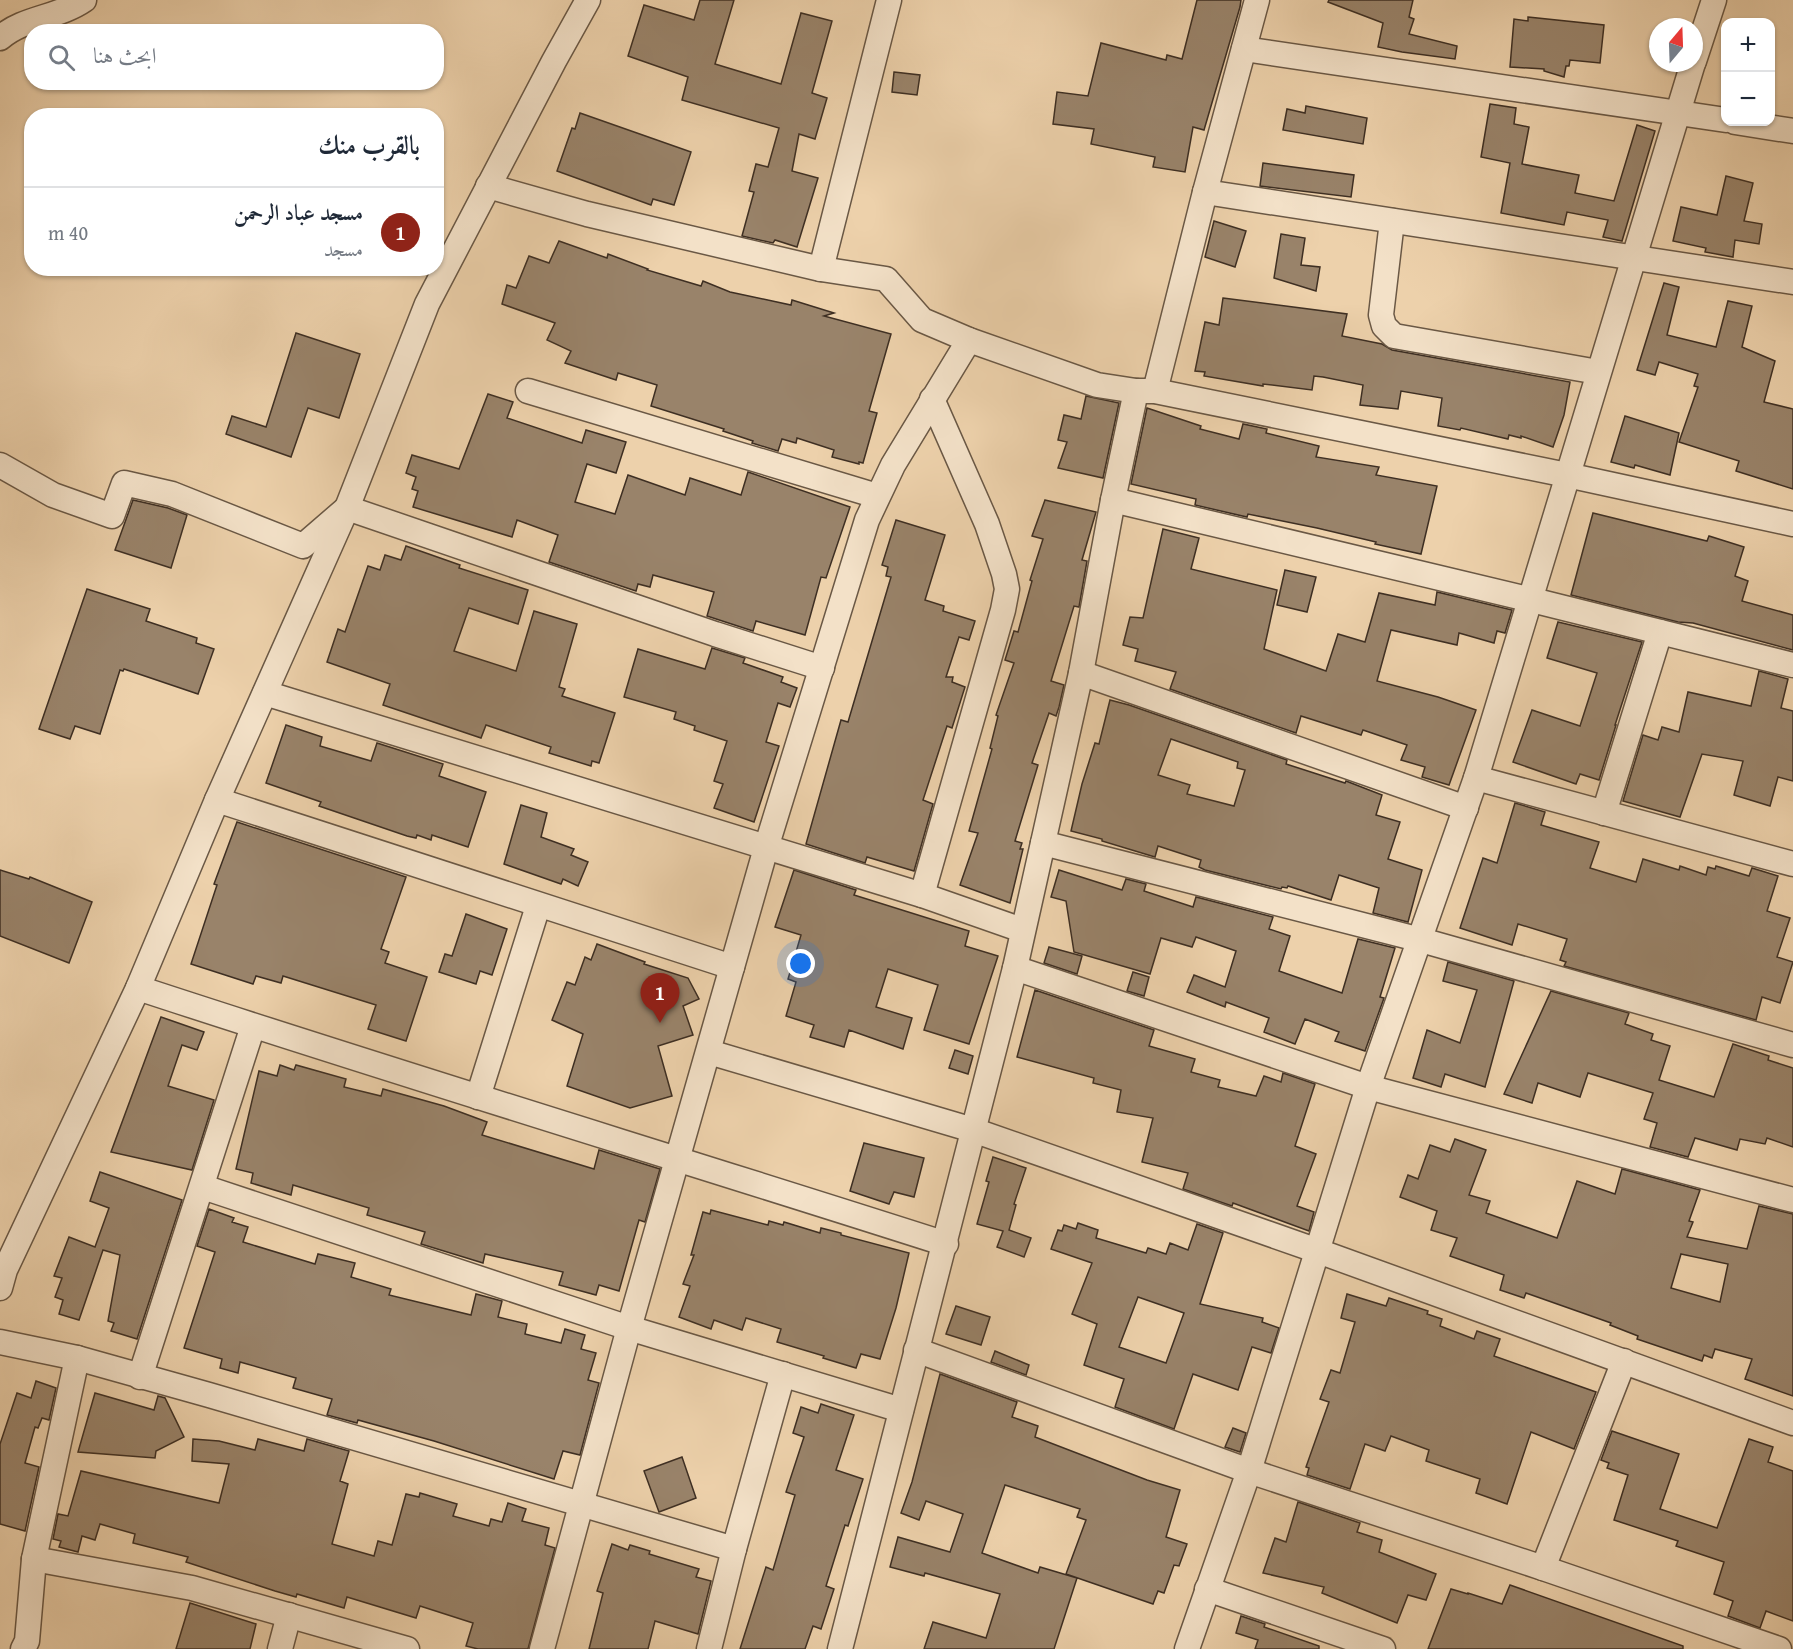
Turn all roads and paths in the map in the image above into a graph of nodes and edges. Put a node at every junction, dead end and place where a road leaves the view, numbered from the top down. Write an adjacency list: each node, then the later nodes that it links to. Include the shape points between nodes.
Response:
1 (84, 0): 7 (street, via 14,27)
2 (588, 0): 14 (street)
3 (889, 0): 18 (street)
4 (1257, 0): 8 (street)
5 (1714, 0): 6 (street)
6 (1703, 34)
7 (0, 38)
8 (1244, 49): 10 (street); 15 (street)
9 (1691, 72): 10 (street)
10 (1677, 112): 11 (street); 17 (street)
11 (1721, 119)
12 (1761, 126): 13 (street)
13 (1793, 131)
14 (488, 186): 18 (street, via 587,214); 19 (street)
15 (1205, 192): 16 (street); 25 (street)
16 (1392, 221): 17 (street); 23 (street, via 1381,315 1384,326 1394,336)
17 (1633, 258): 21 (street); 23 (street)
18 (821, 269): 22 (street, via 886,279 922,320)
19 (444, 271)
20 (441, 276): 31 (street)
21 (1793, 282)
22 (969, 340): 25 (street, via 1097,385); 26 (street)
23 (1598, 372): 28 (street)
24 (528, 391): 29 (street)
25 (1145, 391): 28 (street); 30 (street)
26 (932, 399): 29 (street); 46 (street, via 987,524 1007,590)
27 (0, 465): 31 (street, via 52,495 112,516 124,483 172,494 303,546)
28 (1567, 475): 32 (street); 33 (street)
29 (877, 496): 36 (street)
30 (1113, 500): 33 (street); 37 (street)
31 (347, 508): 36 (street); 38 (street)
32 (1793, 524)
33 (1532, 600): 34 (street); 39 (street)
34 (1660, 632): 35 (street); 42 (street)
35 (1793, 665)
36 (822, 668): 44 (street)
37 (1080, 673): 41 (street); 43 (street)
38 (265, 693): 40 (street); 44 (street)
39 (1476, 778): 41 (street); 42 (street)
40 (217, 800): 47 (street); 52 (street)
41 (1466, 808): 49 (street)
42 (1604, 813): 45 (street)
43 (1043, 843): 48 (street); 49 (street)
44 (766, 848): 46 (street); 50 (street)
45 (1793, 864)
46 (922, 895): 48 (street)
47 (538, 906): 50 (street); 57 (street)
48 (1022, 930): 51 (street)
49 (1421, 940): 54 (street); 56 (street)
50 (732, 968): 55 (street)
51 (1015, 968): 56 (street); 58 (street)
52 (138, 988): 53 (street); 64 (street)
53 (253, 1026): 57 (street); 60 (street)
54 (1793, 1045)
55 (709, 1052): 58 (street); 59 (street)
56 (1368, 1087): 61 (street); 63 (street)
57 (478, 1097): 59 (street)
58 (973, 1130): 62 (street); 63 (street)
59 (679, 1158): 62 (street); 65 (street)
60 (202, 1187): 65 (street); 71 (street)
61 (1793, 1200)
62 (946, 1244): 67 (street)
63 (1318, 1251): 69 (street); 74 (street)
64 (0, 1288)
65 (629, 1328): 70 (street); 75 (street)
66 (0, 1342): 68 (street)
67 (916, 1350): 72 (street); 74 (street)
68 (77, 1358): 71 (street); 77 (street)
69 (1624, 1361): 73 (street); 78 (street)
70 (783, 1374): 72 (street); 76 (street)
71 (140, 1377): 75 (street)
72 (901, 1410): 86 (street)
73 (1793, 1422)
74 (1249, 1471): 78 (street); 79 (street)
75 (582, 1504): 76 (street); 84 (street)
76 (734, 1549): 85 (street)
77 (34, 1559): 80 (street, via 192,1588); 81 (street)
78 (1543, 1568): 89 (street)
79 (1207, 1589): 87 (street); 88 (street)
80 (289, 1615): 82 (street); 83 (street)
81 (23, 1649)
82 (280, 1649)
83 (407, 1649)
84 (542, 1649)
85 (709, 1649)
86 (840, 1649)
87 (1187, 1649)
88 (1383, 1649)
89 (1779, 1649)

